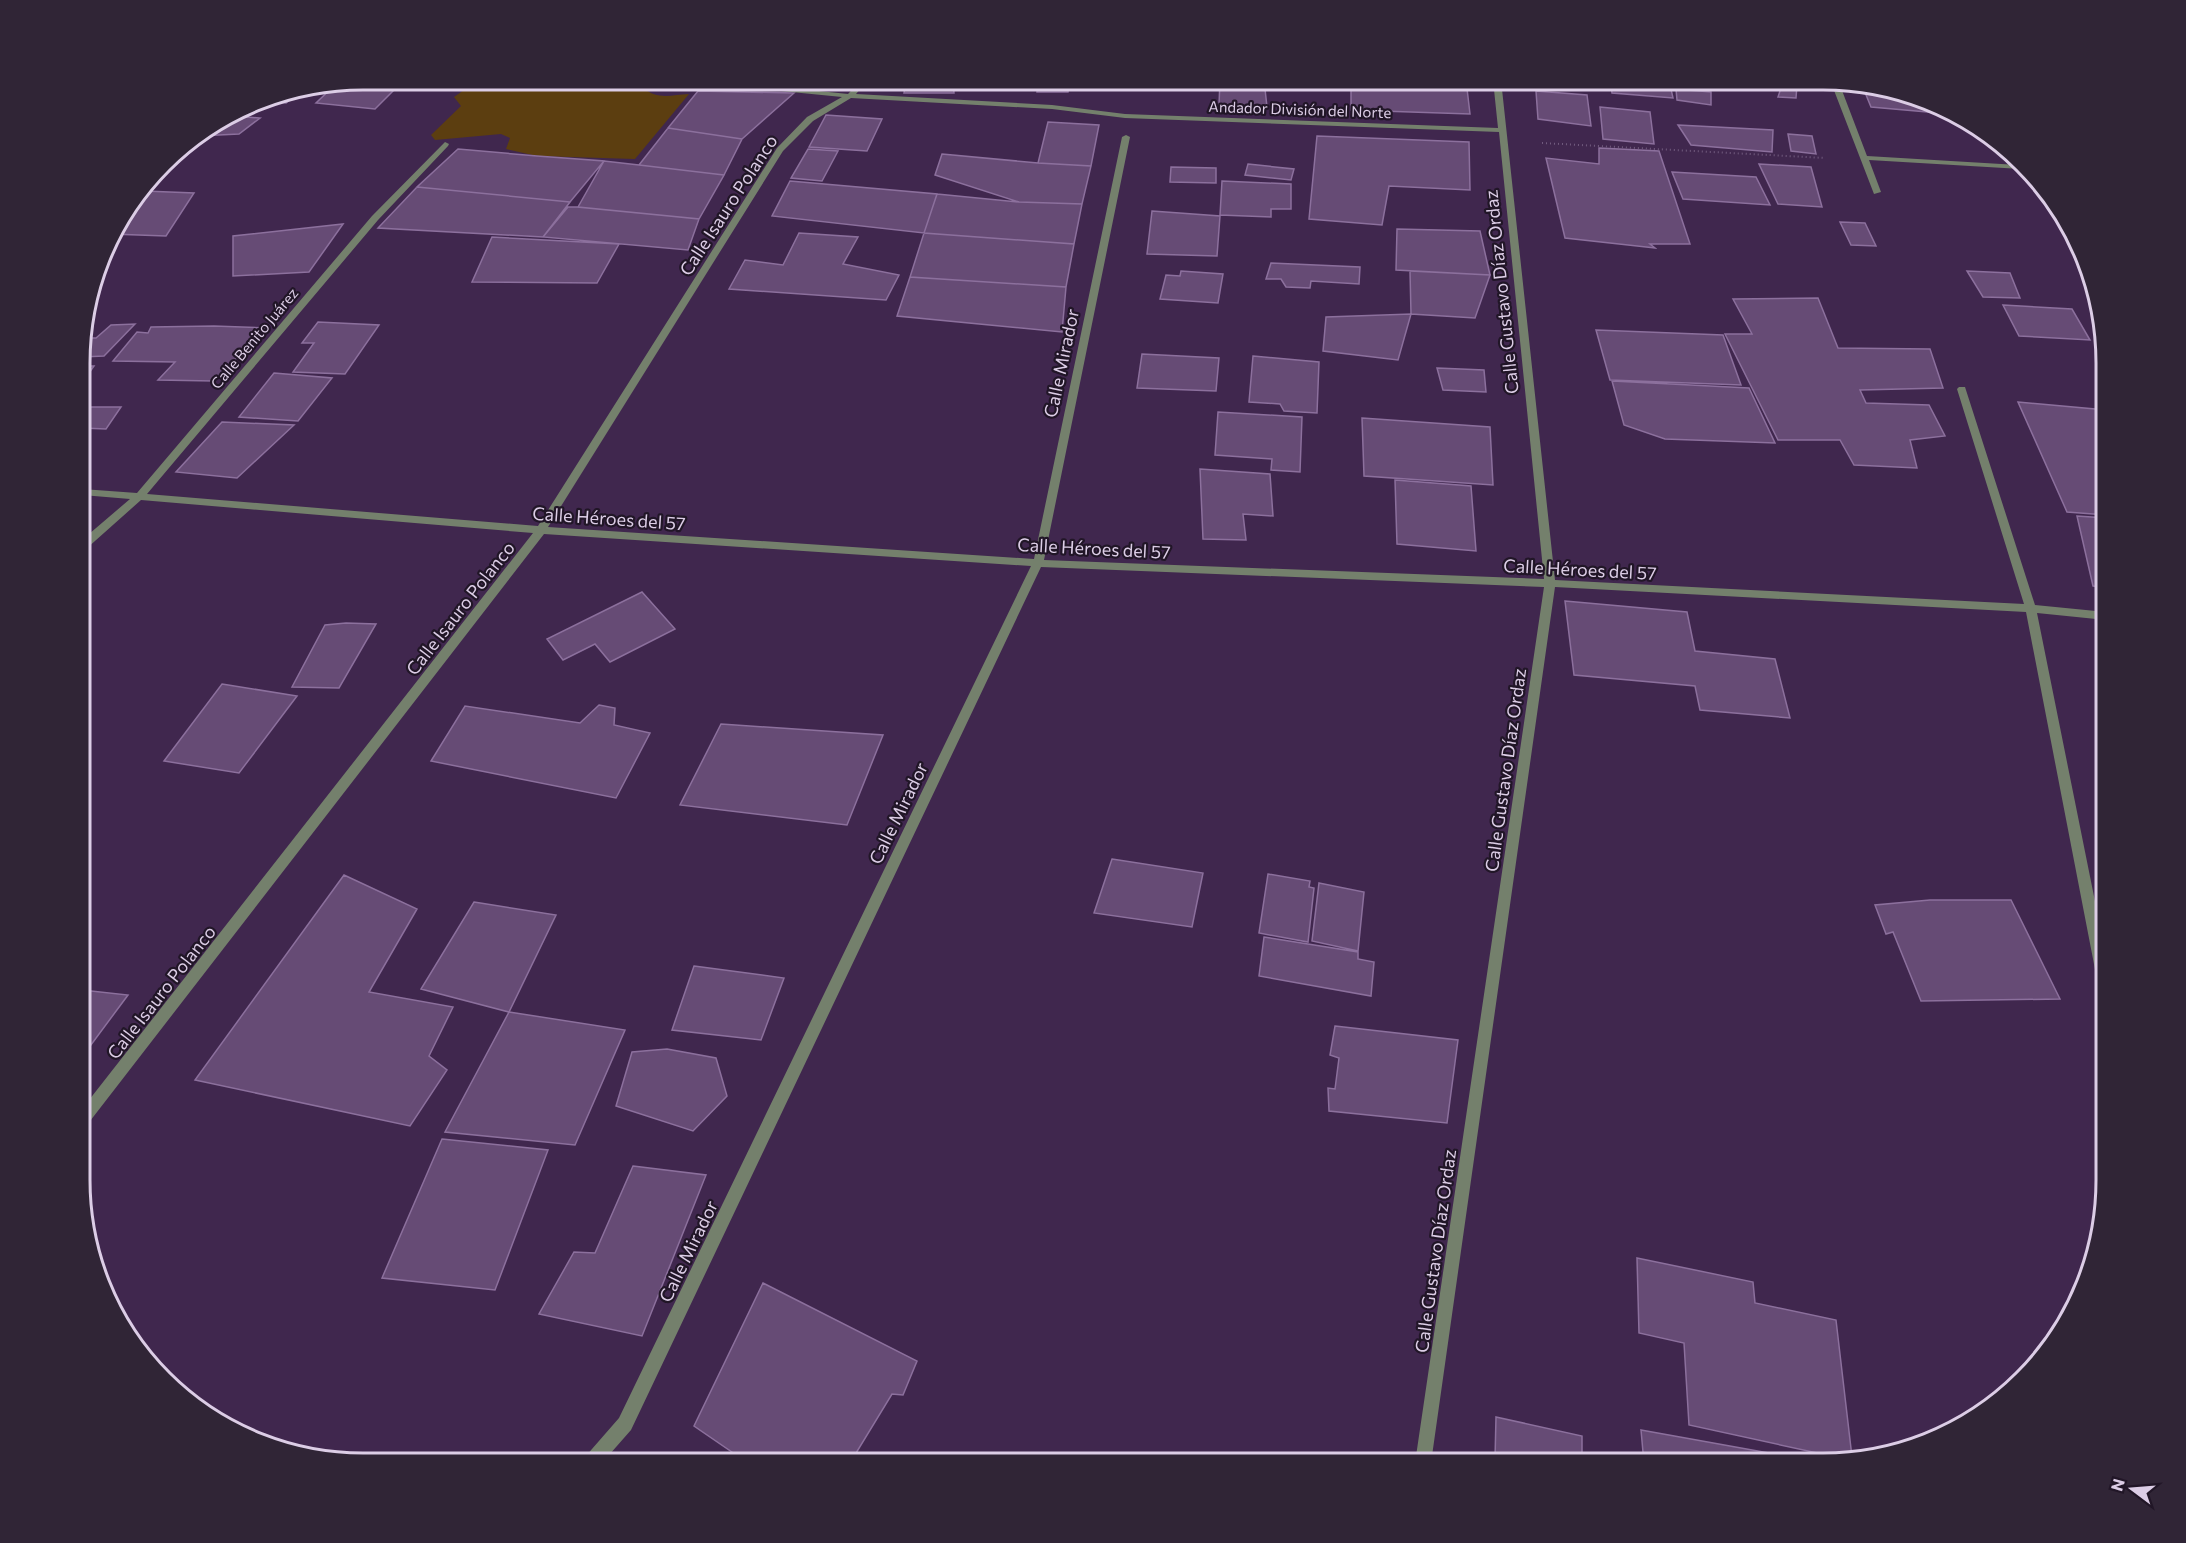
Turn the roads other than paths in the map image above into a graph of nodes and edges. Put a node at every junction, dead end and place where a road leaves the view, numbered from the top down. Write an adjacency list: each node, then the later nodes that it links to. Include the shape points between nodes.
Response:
1 (791, 90): 5 (street, Andador División del Norte)
2 (856, 90): 5 (street, Calle Isauro Polanco)
3 (1498, 90): 6 (street, Calle Gustavo Díaz Ordaz)
4 (1838, 91): 9 (street)
5 (850, 96): 6 (street, Andador División del Norte, via 1052,107 1125,117); 15 (street, Calle Isauro Polanco, via 810,120 780,150)
6 (1502, 136): 18 (street, Calle Gustavo Díaz Ordaz)
7 (1126, 137): 17 (street, Calle Mirador)
8 (445, 144): 14 (street, Calle Benito Juárez, via 375,218)
9 (1866, 158): 10 (street); 11 (street)
10 (2012, 167)
11 (1877, 192)
12 (1962, 389): 19 (street)
13 (90, 493): 14 (street, Calle Héroes del 57)
14 (140, 496): 15 (street, Calle Héroes del 57); 16 (street, Calle Benito Juárez)
15 (541, 531): 17 (street, Calle Héroes del 57); 22 (street, Calle Isauro Polanco)
16 (90, 539)
17 (1038, 563): 18 (street, Calle Héroes del 57); 23 (street, Calle Mirador, via 625,1425)
18 (1550, 583): 19 (street, Calle Héroes del 57); 24 (street, Calle Gustavo Díaz Ordaz)
19 (2031, 608): 20 (street, Calle Héroes del 57); 21 (street)
20 (2096, 615)
21 (2096, 939)
22 (90, 1110)
23 (600, 1453)
24 (1424, 1453)

